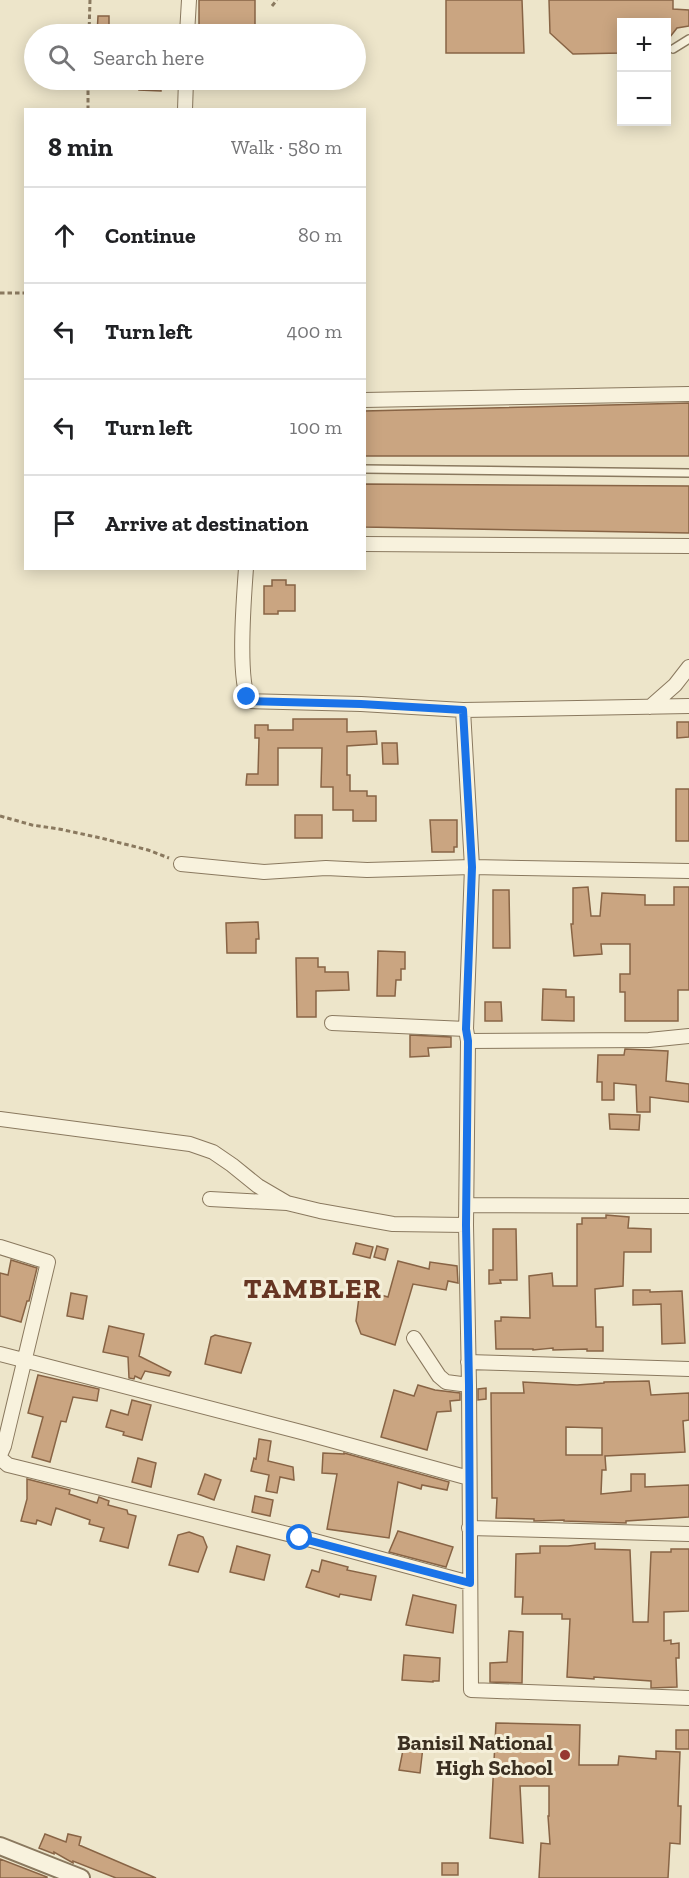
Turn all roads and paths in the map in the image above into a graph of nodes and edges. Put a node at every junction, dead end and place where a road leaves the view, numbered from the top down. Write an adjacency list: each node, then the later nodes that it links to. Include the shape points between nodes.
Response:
1 (90, 0): 5 (path)
2 (189, 0): 6 (street)
3 (277, 0): 4 (path)
4 (272, 6)
5 (89, 24)
6 (188, 24)
7 (689, 39): 8 (lane)
8 (673, 49)
9 (88, 90): 11 (path)
10 (186, 90): 12 (street)
11 (88, 108)
12 (186, 108)
13 (0, 293): 14 (path)
14 (24, 293)
15 (689, 394): 16 (street)
16 (366, 400)
17 (366, 469): 18 (lane)
18 (689, 473)
19 (366, 544): 20 (street)
20 (689, 546)
21 (246, 570): 25 (street, via 242,655 249,701)
22 (689, 667): 24 (street)
23 (689, 706): 24 (street)
24 (650, 707): 25 (street)
25 (463, 710): 28 (street)
26 (0, 816): 27 (path, via 148,850)
27 (182, 864): 28 (street, via 264,872 326,867)
28 (472, 867): 29 (street); 31 (street)
29 (689, 871)
30 (332, 1023): 31 (street)
31 (467, 1035): 32 (street, via 649,1040); 36 (street)
32 (689, 1036)
33 (0, 1119): 35 (street, via 190,1144 213,1152)
34 (210, 1199): 35 (street)
35 (287, 1203): 38 (street, via 374,1222)
36 (467, 1205): 37 (street); 38 (street)
37 (689, 1206)
38 (466, 1225): 43 (street)
39 (0, 1247): 42 (street, via 48,1262)
40 (414, 1338): 45 (street, via 446,1382)
41 (0, 1354): 42 (street)
42 (25, 1361): 46 (street); 47 (street)
43 (468, 1362): 44 (street); 45 (street)
44 (689, 1370)
45 (469, 1385): 47 (street)
46 (2, 1445): 50 (street, via 0,1455 8,1465)
47 (469, 1478): 48 (street)
48 (469, 1528): 49 (street); 50 (street)
49 (689, 1534)
50 (470, 1583): 51 (street, via 471,1690)
51 (689, 1698)
52 (1, 1848): 53 (street)
53 (78, 1878)

